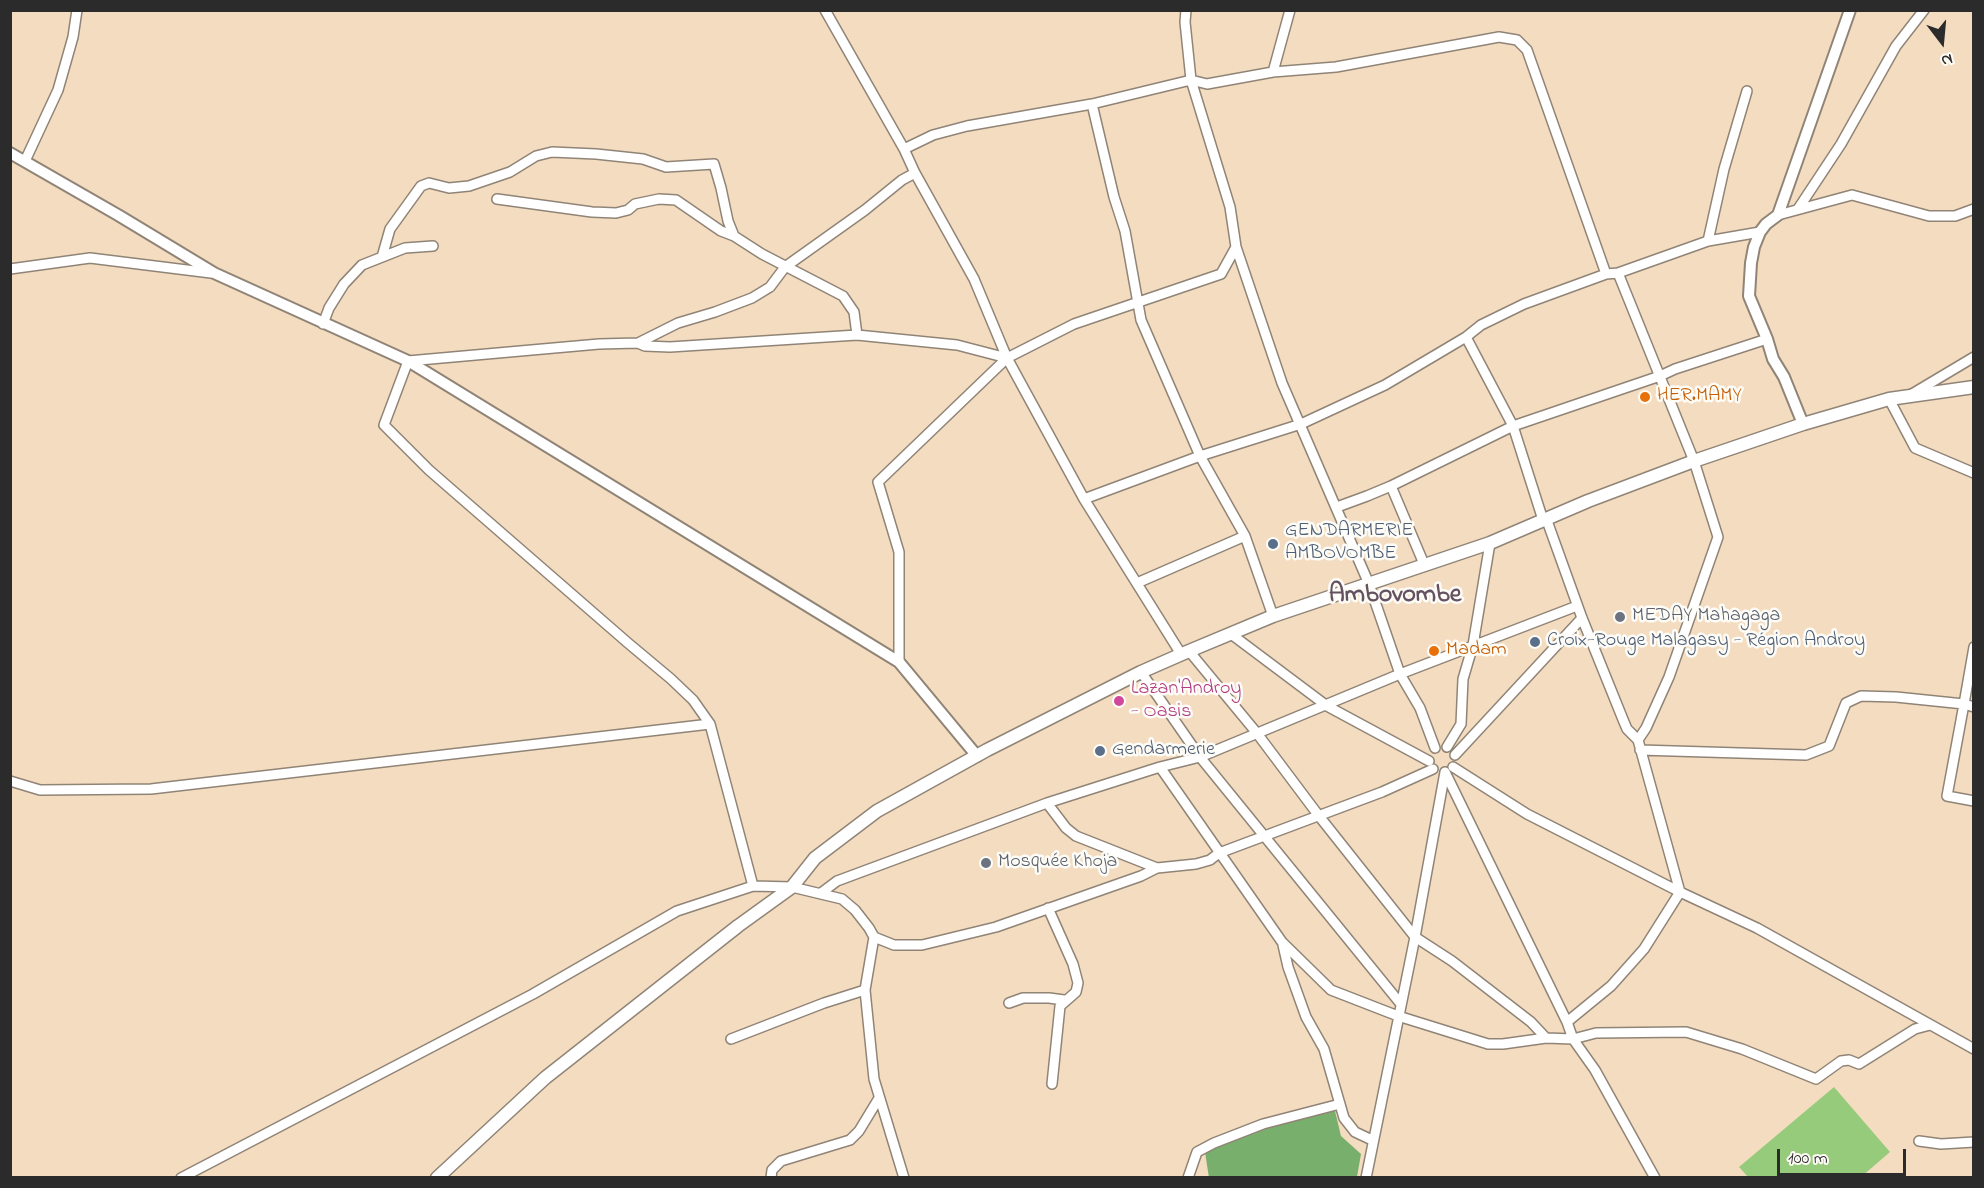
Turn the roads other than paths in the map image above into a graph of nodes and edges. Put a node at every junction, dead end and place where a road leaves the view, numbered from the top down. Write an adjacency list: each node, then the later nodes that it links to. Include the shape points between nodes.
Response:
1 (76, 10): 13 (street, via 58,90)
2 (825, 10): 11 (street)
3 (1186, 10): 8 (street)
4 (1290, 10): 7 (street)
5 (1850, 10): 18 (street)
6 (1923, 10): 16 (street, via 1896,46 1841,144)
7 (1272, 72): 8 (street, via 1207,84); 29 (street, via 1336,67 1499,37 1517,40 1527,50)
8 (1191, 80): 10 (street); 23 (street, via 1230,207)
9 (1747, 91): 21 (street)
10 (1092, 104): 11 (street, via 967,126 933,135); 30 (street, via 1125,231)
11 (904, 149): 14 (street)
12 (10, 153): 13 (street)
13 (25, 161): 27 (street)
14 (915, 173): 25 (street); 37 (street, via 974,279)
15 (497, 199): 20 (street, via 615,213 635,204 676,200)
16 (1798, 209): 17 (street, via 1852,195 1929,216 1955,216); 18 (street)
17 (1974, 209)
18 (1778, 215): 19 (street)
19 (1760, 232): 21 (street); 34 (street, via 1754,247 1749,296)
20 (734, 236): 24 (street, via 714,165 666,167 643,159 552,152 469,186 421,186 390,229); 25 (street)
21 (1708, 241): 28 (street)
22 (433, 246): 24 (street, via 405,248)
23 (1236, 247): 30 (street, via 1221,274); 43 (street, via 1282,383)
24 (382, 257): 31 (street, via 362,265 344,284)
25 (785, 267): 32 (street, via 843,296 854,312); 35 (street, via 770,287 752,298 678,323)
26 (10, 269): 27 (street, via 90,258)
27 (214, 273): 31 (street)
28 (1617, 273): 29 (street); 39 (street)
29 (1606, 274): 33 (street, via 1524,304 1481,325)
30 (1137, 304): 37 (street, via 1074,324); 46 (street)
31 (323, 324): 38 (street)
32 (857, 335): 35 (street, via 670,347); 37 (street, via 957,345)
33 (1466, 337): 43 (street, via 1385,385); 45 (street)
34 (1767, 339): 39 (street); 44 (street)
35 (638, 342): 38 (street)
36 (1974, 357): 41 (street)
37 (1007, 358): 50 (street); 65 (street, via 878,482 899,552)
38 (408, 361): 65 (street); 70 (street, via 384,425 445,484 671,679)
39 (1660, 376): 45 (street); 47 (street)
40 (1974, 387): 41 (main road)
41 (1910, 395): 42 (main road)
42 (1888, 399): 44 (main road); 48 (street, via 1915,448)
43 (1301, 424): 46 (street); 51 (street)
44 (1803, 424): 47 (main road)
45 (1513, 426): 49 (street); 52 (street)
46 (1200, 456): 50 (street); 53 (street)
47 (1694, 461): 52 (main road); 72 (street, via 1718,537 1669,677)
48 (1974, 473)
49 (1391, 486): 51 (street); 55 (street)
50 (1084, 499): 56 (street)
51 (1337, 507): 57 (street)
52 (1545, 519): 54 (main road); 58 (street)
53 (1245, 536): 56 (street); 59 (street)
54 (1490, 543): 55 (main road); 62 (street)
55 (1424, 564): 57 (main road)
56 (1137, 583): 64 (street)
57 (1369, 584): 59 (main road); 67 (street)
58 (1577, 606): 60 (street); 62 (street)
59 (1273, 616): 61 (main road)
60 (1582, 618): 72 (street, via 1627,729); 75 (street)
61 (1231, 634): 64 (main road); 69 (street)
62 (1473, 645): 67 (street); 73 (street, via 1463,679 1461,724)
63 (1974, 646): 68 (street, via 1967,678)
64 (1185, 652): 66 (main road); 71 (street)
65 (899, 662): 76 (street)
66 (1141, 672): 76 (main road); 77 (street)
67 (1400, 674): 69 (street); 74 (street, via 1420,708)
68 (1969, 705): 72 (street, via 1861,696 1846,703 1828,746 1806,755); 82 (street, via 1947,796)
69 (1327, 706): 71 (street); 78 (street)
70 (710, 724): 81 (street, via 151,789 40,790); 88 (street)
71 (1256, 732): 77 (street); 84 (street)
72 (1639, 745): 90 (street)
73 (1447, 747): 74 (street); 75 (street)
74 (1435, 748): 78 (street)
75 (1455, 755): 80 (street)
76 (977, 756): 89 (main road, via 877,811 815,858)
77 (1200, 757): 79 (street); 85 (street)
78 (1431, 765): 80 (street); 84 (street, via 1382,792)
79 (1160, 767): 83 (street); 86 (street)
80 (1449, 770): 90 (street); 94 (street); 101 (street)
81 (10, 781)
82 (1974, 801)
83 (1047, 803): 87 (street, via 1076,836); 91 (street, via 837,880)
84 (1319, 816): 85 (street); 94 (street)
85 (1266, 836): 86 (street); 99 (street)
86 (1219, 853): 87 (street, via 1196,864); 95 (street)
87 (1157, 868): 92 (street)
88 (753, 886): 89 (street); 113 (street, via 677,911 533,994)
89 (792, 887): 91 (street); 114 (main road, via 545,1078)
90 (1680, 892): 101 (street, via 1644,949 1611,986); 102 (street, via 1757,928)
91 (821, 893): 93 (street, via 842,899)
92 (1048, 908): 93 (street, via 996,927 922,945 894,945); 97 (street, via 1078,983 1076,992)
93 (874, 937): 96 (street)
94 (1415, 937): 99 (street); 103 (street, via 1452,961)
95 (1282, 942): 100 (street, via 1331,990); 109 (street, via 1306,1017 1324,1049)
96 (865, 990): 104 (street); 108 (street)
97 (1065, 1000): 98 (street, via 1023,998); 107 (street, via 1058,1018)
98 (1009, 1003)
99 (1400, 1003): 100 (street)
100 (1398, 1016): 103 (street, via 1488,1044); 110 (street)
101 (1567, 1022): 105 (street)
102 (1930, 1025): 105 (street, via 1915,1029 1859,1064 1840,1061 1816,1079 1742,1049 1686,1032 1596,1033); 106 (street)
103 (1546, 1038): 105 (street)
104 (731, 1039)
105 (1573, 1039): 119 (street, via 1595,1070)
106 (1974, 1049)
107 (1052, 1084)
108 (879, 1098): 115 (street, via 850,1140 781,1161 772,1170); 116 (street)
109 (1340, 1104): 110 (street, via 1344,1118 1355,1132); 117 (street, via 1263,1124 1214,1143 1197,1152)
110 (1372, 1140): 118 (street)
111 (1919, 1141): 112 (street)
112 (1974, 1142)
113 (181, 1178)
114 (437, 1178)
115 (771, 1178)
116 (904, 1178)
117 (1188, 1178)
118 (1366, 1178)
119 (1655, 1178)

